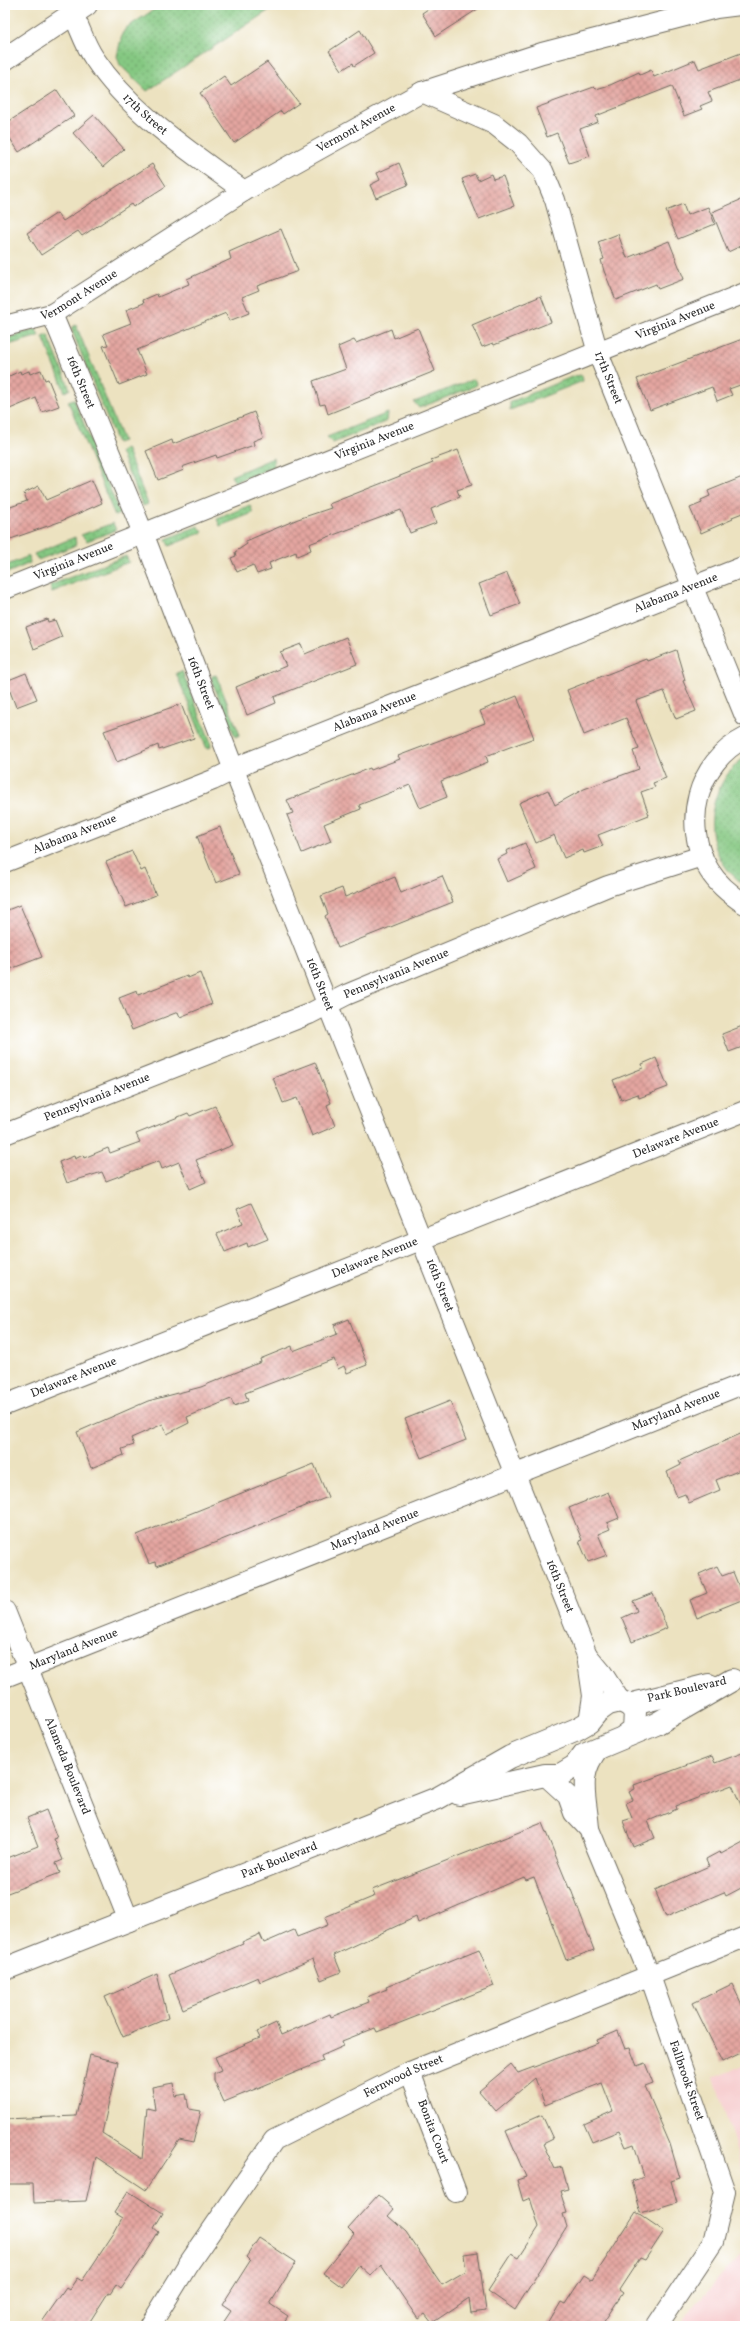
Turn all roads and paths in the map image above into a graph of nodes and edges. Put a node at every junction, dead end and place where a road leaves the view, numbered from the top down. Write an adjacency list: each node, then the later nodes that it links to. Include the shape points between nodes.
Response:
1 (741, 5): 2 (street); 5 (street, Vermont Avenue, via 716,8 542,53)
2 (745, 7)
3 (80, 9): 4 (street); 6 (street, 17th Street, via 93,57 118,89 164,131)
4 (5, 59)
5 (422, 92): 6 (street, Vermont Avenue); 10 (street, 17th Street, via 490,122 518,143 542,171 555,200)
6 (244, 191): 8 (street, Vermont Avenue)
7 (745, 293): 10 (street, Virginia Avenue)
8 (52, 314): 9 (street, Vermont Avenue); 11 (street, 16th Street)
9 (5, 326)
10 (598, 353): 11 (street, Virginia Avenue); 13 (street, 17th Street)
11 (143, 533): 14 (street, Virginia Avenue); 17 (street, 16th Street)
12 (745, 566): 13 (street, Alabama Avenue)
13 (692, 587): 15 (street, 17th Street); 17 (street, Alabama Avenue)
14 (5, 589)
15 (745, 716)
16 (745, 738): 18 (street, via 725,751 714,763 699,792 695,824)
17 (234, 770): 19 (street, Alabama Avenue); 21 (street, 16th Street)
18 (702, 856): 20 (street, via 719,884); 21 (street, Pennsylvania Avenue, via 608,886)
19 (5, 862)
20 (745, 904)
21 (327, 1005): 23 (street, Pennsylvania Avenue); 24 (street, 16th Street)
22 (745, 1111): 24 (street, Delaware Avenue)
23 (5, 1134)
24 (422, 1241): 26 (street, Delaware Avenue); 27 (street, 16th Street)
25 (745, 1383): 27 (street, Maryland Avenue)
26 (5, 1405)
27 (515, 1474): 29 (street, 16th Street); 30 (street, Maryland Avenue)
28 (5, 1611): 30 (street, Alameda Boulevard)
29 (586, 1655): 33 (street); 34 (street, via 593,1696)
30 (28, 1667): 31 (street, Maryland Avenue); 41 (street, Alameda Boulevard)
31 (5, 1677)
32 (738, 1678): 33 (street, Park Boulevard); 35 (street, via 656,1724)
33 (624, 1703): 34 (street, Park Boulevard, via 608,1704); 35 (street, via 635,1712 636,1720 634,1729)
34 (589, 1722): 36 (street, Park Boulevard)
35 (625, 1736): 37 (street)
36 (549, 1742): 38 (street, via 540,1753); 39 (street, Park Boulevard, via 510,1757)
37 (600, 1747): 38 (street, via 584,1754 567,1772 560,1775); 40 (street, via 587,1766 583,1784)
38 (545, 1775): 39 (street); 40 (street, via 568,1796 574,1813)
39 (438, 1798): 41 (street, Park Boulevard)
40 (589, 1830): 44 (street, Fallbrook Street)
41 (129, 1921): 43 (street, Park Boulevard)
42 (745, 1937): 44 (street, Fernwood Street)
43 (5, 1969)
44 (650, 1976): 45 (street, Fernwood Street); 48 (street, Fallbrook Street, via 725,2192 713,2242)
45 (410, 2072): 46 (street, Bonita Court); 47 (street, Fernwood Street, via 274,2140 187,2266)
46 (456, 2192)
47 (150, 2326)
48 (657, 2326)

